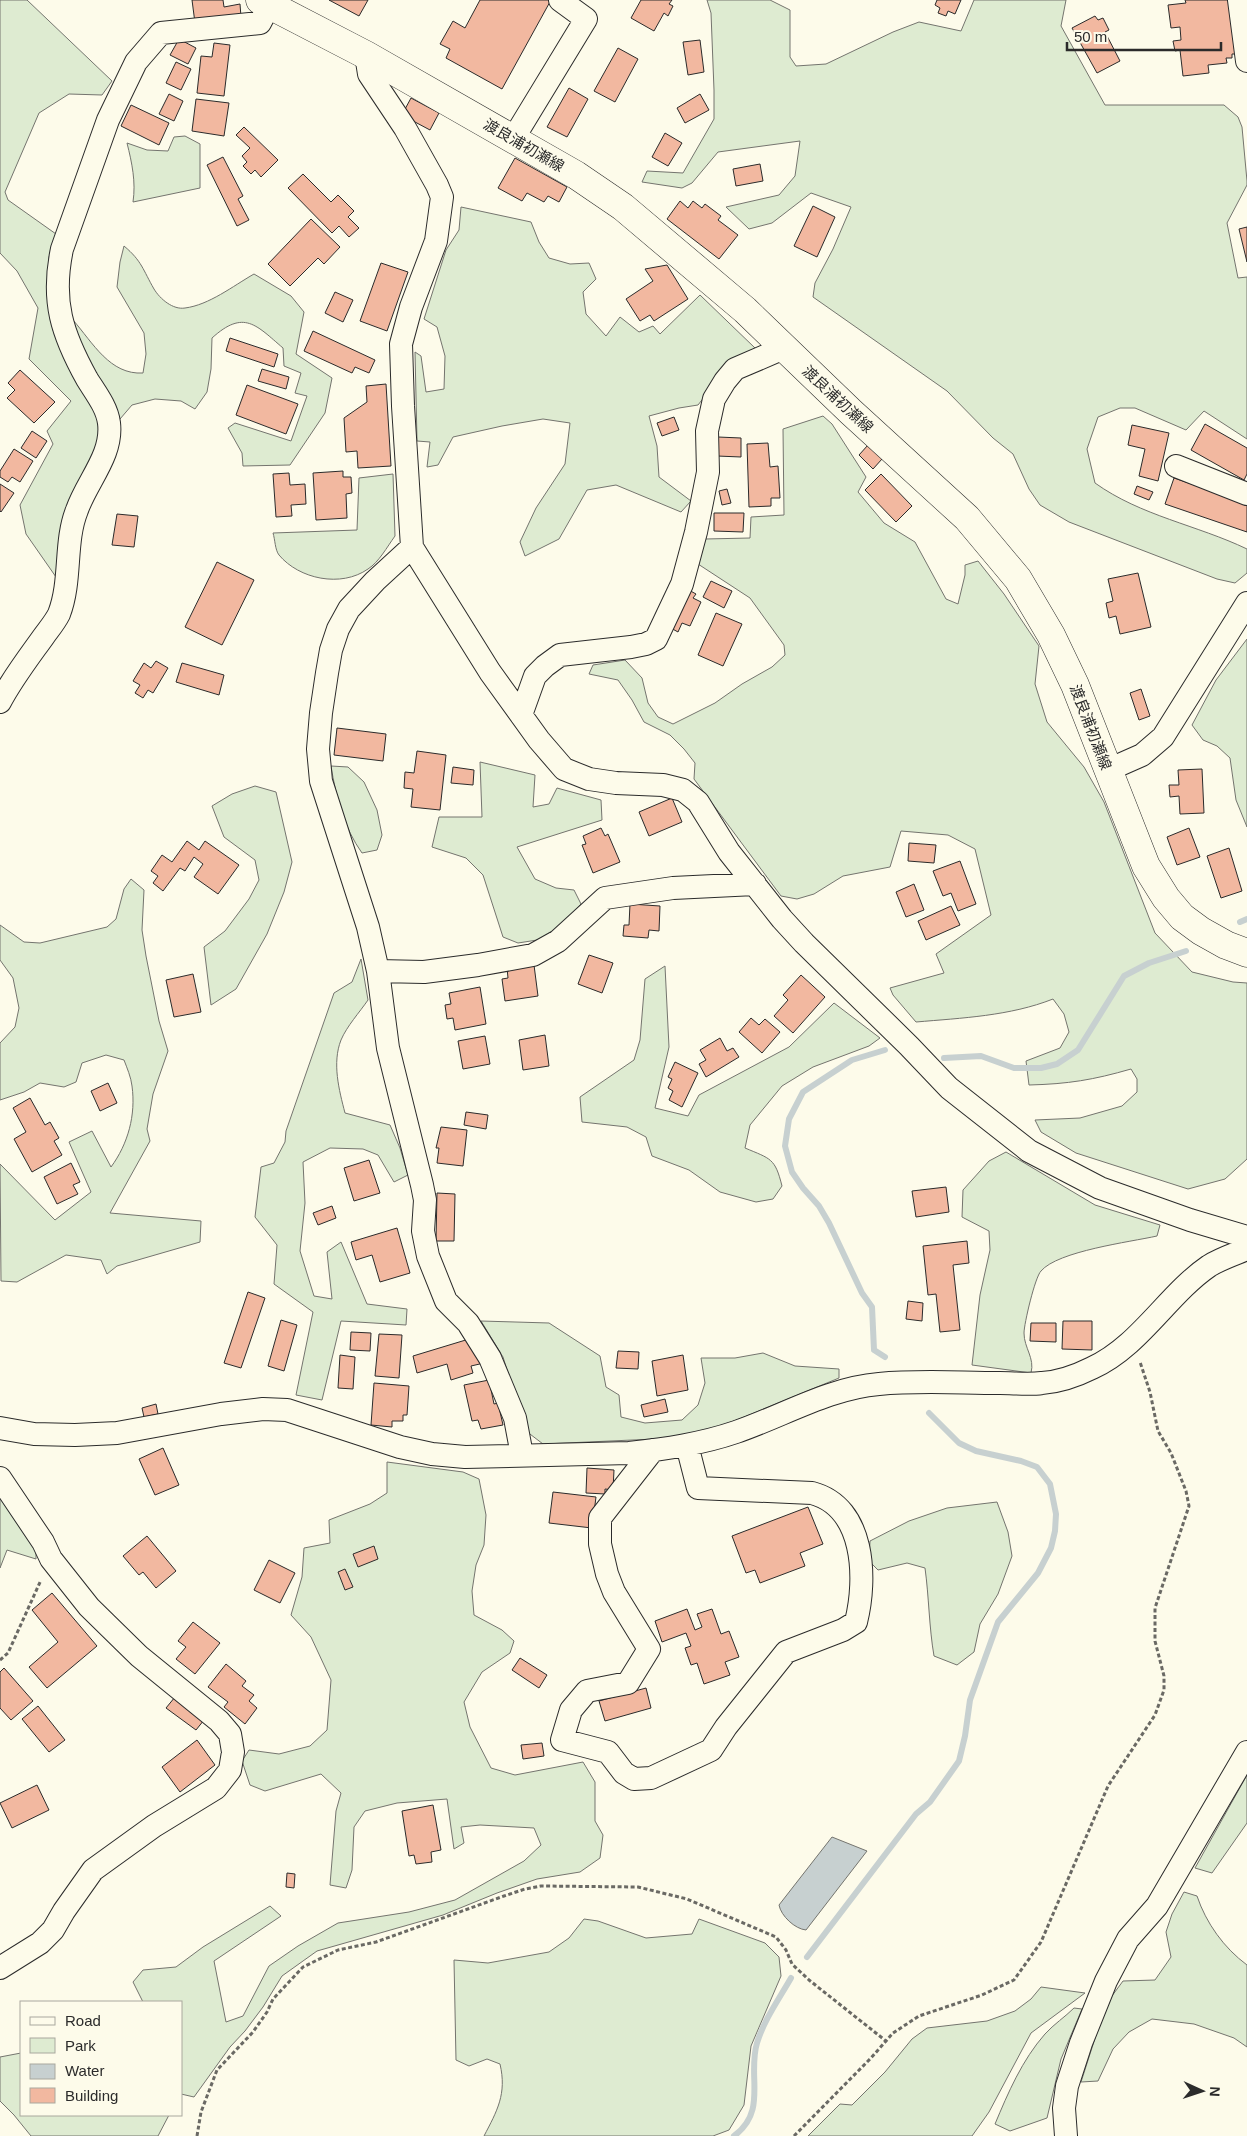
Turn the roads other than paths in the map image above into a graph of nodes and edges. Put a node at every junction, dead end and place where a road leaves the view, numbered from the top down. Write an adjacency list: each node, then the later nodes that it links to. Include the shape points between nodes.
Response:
1 (560, 0): 6 (street, via 586,19)
2 (1239, 0): 5 (street)
3 (265, 2): 4 (main road, 渡良浦初瀬線); 12 (street, via 260,22 161,33 136,62 108,120 62,249 57,298 64,329 76,359 109,422 108,438 105,454 76,510 67,585 58,615)
4 (366, 56): 6 (main road, 渡良浦初瀬線); 10 (street, via 369,74 406,128 442,197 436,241 401,344)
5 (1247, 61)
6 (513, 139): 7 (main road, 渡良浦初瀬線, via 576,175 622,207 745,310)
7 (784, 348): 13 (street, via 735,369 714,398 707,431 708,472 696,532 682,584 656,638 631,648 560,656 535,676); 14 (main road, 渡良浦初瀬線, via 967,518 1018,579 1064,660)
8 (1176, 466): 9 (street)
9 (1247, 494)
10 (412, 547): 13 (street, via 490,672); 17 (street, via 349,609 338,629 331,650 318,749 321,781 358,891)
11 (1247, 603): 14 (street, via 1163,737 1142,755)
12 (0, 702)
13 (521, 715): 15 (street, via 564,769 589,779 663,785 682,790 698,802 729,852)
14 (1108, 770): 16 (main road, 渡良浦初瀬線, via 1146,866 1166,898 1182,917 1201,931 1226,946)
15 (755, 884): 17 (street, via 673,888 606,898 558,941 533,955 424,972); 18 (street, via 799,937 949,1088 1029,1151 1100,1188)
16 (1247, 953)
17 (378, 971): 23 (street, via 388,1048 422,1185 422,1231 428,1256 446,1301 468,1323 490,1358 515,1418)
18 (1247, 1237)
19 (1247, 1249): 21 (street, via 1209,1266 1132,1340 1094,1367 1043,1384 878,1384 822,1398 737,1432)
20 (0, 1428): 23 (street, via 34,1434 116,1434 222,1414 287,1410 400,1447 432,1454 465,1457)
21 (686, 1445): 22 (street); 22 (street, via 698,1488 825,1496 849,1520 856,1535 861,1568 860,1605 856,1622 786,1652 710,1750 651,1778 634,1779 624,1773 608,1752 562,1740 572,1710 588,1691 628,1683 650,1649 614,1592 607,1574 600,1544 600,1518)
22 (653, 1450): 23 (street)
23 (522, 1455)
24 (0, 1478): 26 (street, via 44,1542 51,1559 89,1607 139,1656 219,1721 230,1734 233,1752 230,1770 216,1788 154,1826 93,1870 53,1930 40,1943)
25 (1247, 1752): 27 (street, via 1158,1906 1128,1940 1106,1981 1067,2086)
26 (0, 1968)
27 (1065, 2135)

